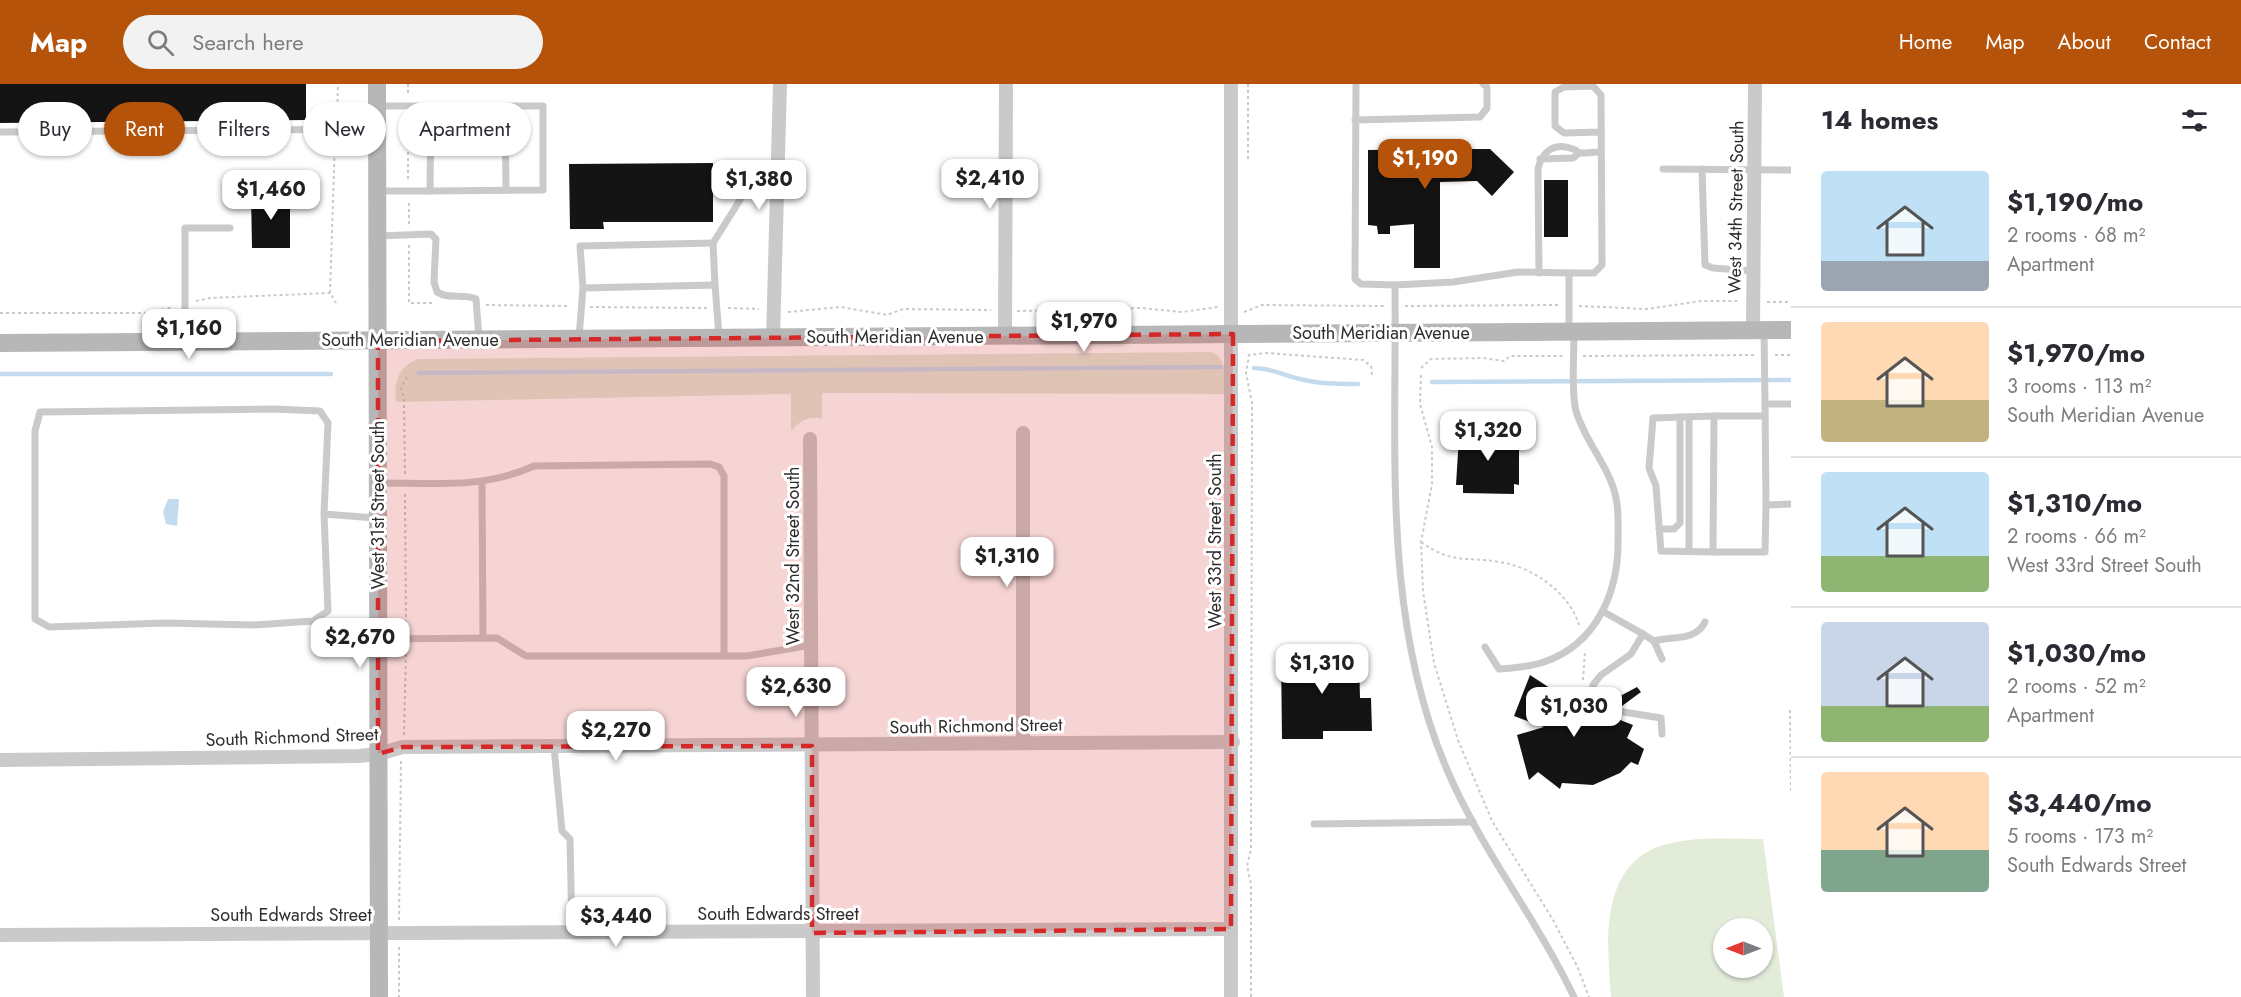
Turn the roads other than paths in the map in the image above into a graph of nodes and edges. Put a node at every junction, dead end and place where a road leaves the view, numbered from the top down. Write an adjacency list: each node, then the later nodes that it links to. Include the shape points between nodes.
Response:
1 (377, 84): 8 (main road, West 31st Street South)
2 (780, 84): 22 (street)
3 (1006, 84): 40 (street)
4 (1231, 84): 39 (street, West 33rd Street South)
5 (1356, 84): 10 (lane)
6 (1483, 84): 10 (lane, via 1487,87 1487,108 1480,117)
7 (1755, 84): 20 (street, West 34th Street South)
8 (377, 102)
9 (531, 106): 23 (lane, via 543,106 543,190)
10 (1354, 120): 33 (lane, via 1354,279 1361,284)
11 (303, 129): 12 (lane)
12 (0, 132)
13 (1601, 132): 13 (lane, via 1601,95 1593,86 1564,87 1555,92 1555,126 1564,133); 14 (lane)
14 (1601, 152): 30 (lane, via 1552,148 1540,159); 31 (lane, via 1602,264 1594,273)
15 (377, 156): 24 (main road, West 31st Street South)
16 (430, 156): 25 (lane)
17 (506, 156): 23 (lane)
18 (1663, 169): 19 (lane)
19 (1702, 169): 20 (lane); 29 (lane, via 1705,265)
20 (1754, 169): 21 (lane); 29 (street, West 34th Street South)
21 (1791, 170)
22 (776, 176): 28 (lane, via 760,180 745,192); 42 (street)
23 (506, 190): 25 (lane)
24 (378, 191): 25 (lane); 27 (main road, West 31st Street South)
25 (430, 191)
26 (230, 228): 46 (lane, via 185,228)
27 (378, 236): 44 (lane, via 431,234 436,239 437,292 444,297 476,299); 45 (main road, West 31st Street South)
28 (713, 243): 32 (lane); 34 (lane, via 579,246)
29 (1753, 270): 35 (street, West 34th Street South)
30 (1539, 273): 31 (lane); 33 (lane)
31 (1569, 273): 37 (lane)
32 (715, 285): 34 (lane); 41 (lane)
33 (1395, 285): 38 (lane)
34 (583, 288): 43 (lane)
35 (1759, 330): 36 (main road, South Meridian Avenue); 37 (main road, South Meridian Avenue); 48 (lane, via 1765,355)
36 (1791, 330)
37 (1572, 332): 38 (main road, South Meridian Avenue); 65 (lane, via 1576,411 1616,498 1618,554)
38 (1395, 333): 39 (main road, South Meridian Avenue); 84 (lane, via 1394,524 1398,577 1407,633 1433,730)
39 (1233, 334): 40 (main road, South Meridian Avenue); 78 (street, West 33rd Street South)
40 (1005, 336): 42 (main road, South Meridian Avenue)
41 (720, 338): 42 (main road, South Meridian Avenue); 43 (main road, South Meridian Avenue)
42 (773, 338)
43 (579, 339): 44 (main road, South Meridian Avenue)
44 (479, 340): 45 (main road, South Meridian Avenue)
45 (378, 341): 46 (main road, South Meridian Avenue); 56 (main road, West 31st Street South)
46 (186, 342): 47 (main road, South Meridian Avenue)
47 (0, 343)
48 (1765, 404): 49 (lane); 51 (lane)
49 (1791, 404)
50 (1714, 416): 51 (lane); 53 (lane); 64 (lane)
51 (1765, 416): 59 (lane)
52 (1680, 417): 53 (lane); 62 (lane, via 1680,523 1674,529); 62 (lane, via 1653,418 1649,468 1656,486)
53 (1689, 417): 63 (lane)
54 (1023, 433): 79 (street)
55 (810, 439): 71 (street, West 32nd Street South)
56 (378, 483): 57 (lane); 61 (main road, West 31st Street South)
57 (482, 483): 68 (lane); 73 (lane, via 534,466 719,467 724,476)
58 (1791, 504): 59 (lane)
59 (1766, 505): 64 (lane, via 1765,552)
60 (324, 514): 60 (lane, via 328,423 320,411 40,412 35,431 35,619 49,627 313,621 328,611); 61 (lane)
61 (378, 518): 69 (main road, West 31st Street South)
62 (1659, 530): 63 (lane, via 1661,551)
63 (1689, 551): 64 (lane)
64 (1713, 552)
65 (1604, 612): 67 (lane); 72 (lane, via 1583,637 1544,662 1499,669)
66 (1705, 622): 70 (lane, via 1700,632 1692,636)
67 (1643, 634): 70 (lane); 75 (lane, via 1631,654 1593,685 1593,699)
68 (483, 637): 69 (lane); 73 (lane, via 497,638 526,656)
69 (378, 639): 82 (main road, West 31st Street South)
70 (1654, 640): 74 (lane)
71 (812, 645): 73 (lane, via 747,656); 80 (street, West 32nd Street South)
72 (1485, 647)
73 (724, 655)
74 (1662, 658)
75 (1604, 704)
76 (1617, 711): 77 (lane, via 1661,718)
77 (1662, 734)
78 (1233, 742): 79 (street, South Richmond Street); 86 (street, West 33rd Street South)
79 (1023, 743): 80 (street, South Richmond Street)
80 (812, 746): 81 (street, South Richmond Street); 89 (street, West 32nd Street South)
81 (554, 747): 82 (street, South Richmond Street, via 403,747); 87 (lane, via 562,831 570,839)
82 (378, 754): 83 (street, South Richmond Street); 88 (main road, West 31st Street South)
83 (0, 760)
84 (1473, 822): 85 (lane); 94 (lane, via 1552,951)
85 (1314, 824)
86 (1231, 930): 89 (street, South Edwards Street); 93 (street, West 33rd Street South)
87 (572, 932): 88 (street, South Edwards Street); 89 (street, South Edwards Street)
88 (379, 933): 90 (street, South Edwards Street); 91 (main road, West 31st Street South)
89 (812, 933): 92 (street, West 32nd Street South)
90 (0, 935)
91 (379, 997)
92 (813, 997)
93 (1231, 997)
94 (1574, 997)

